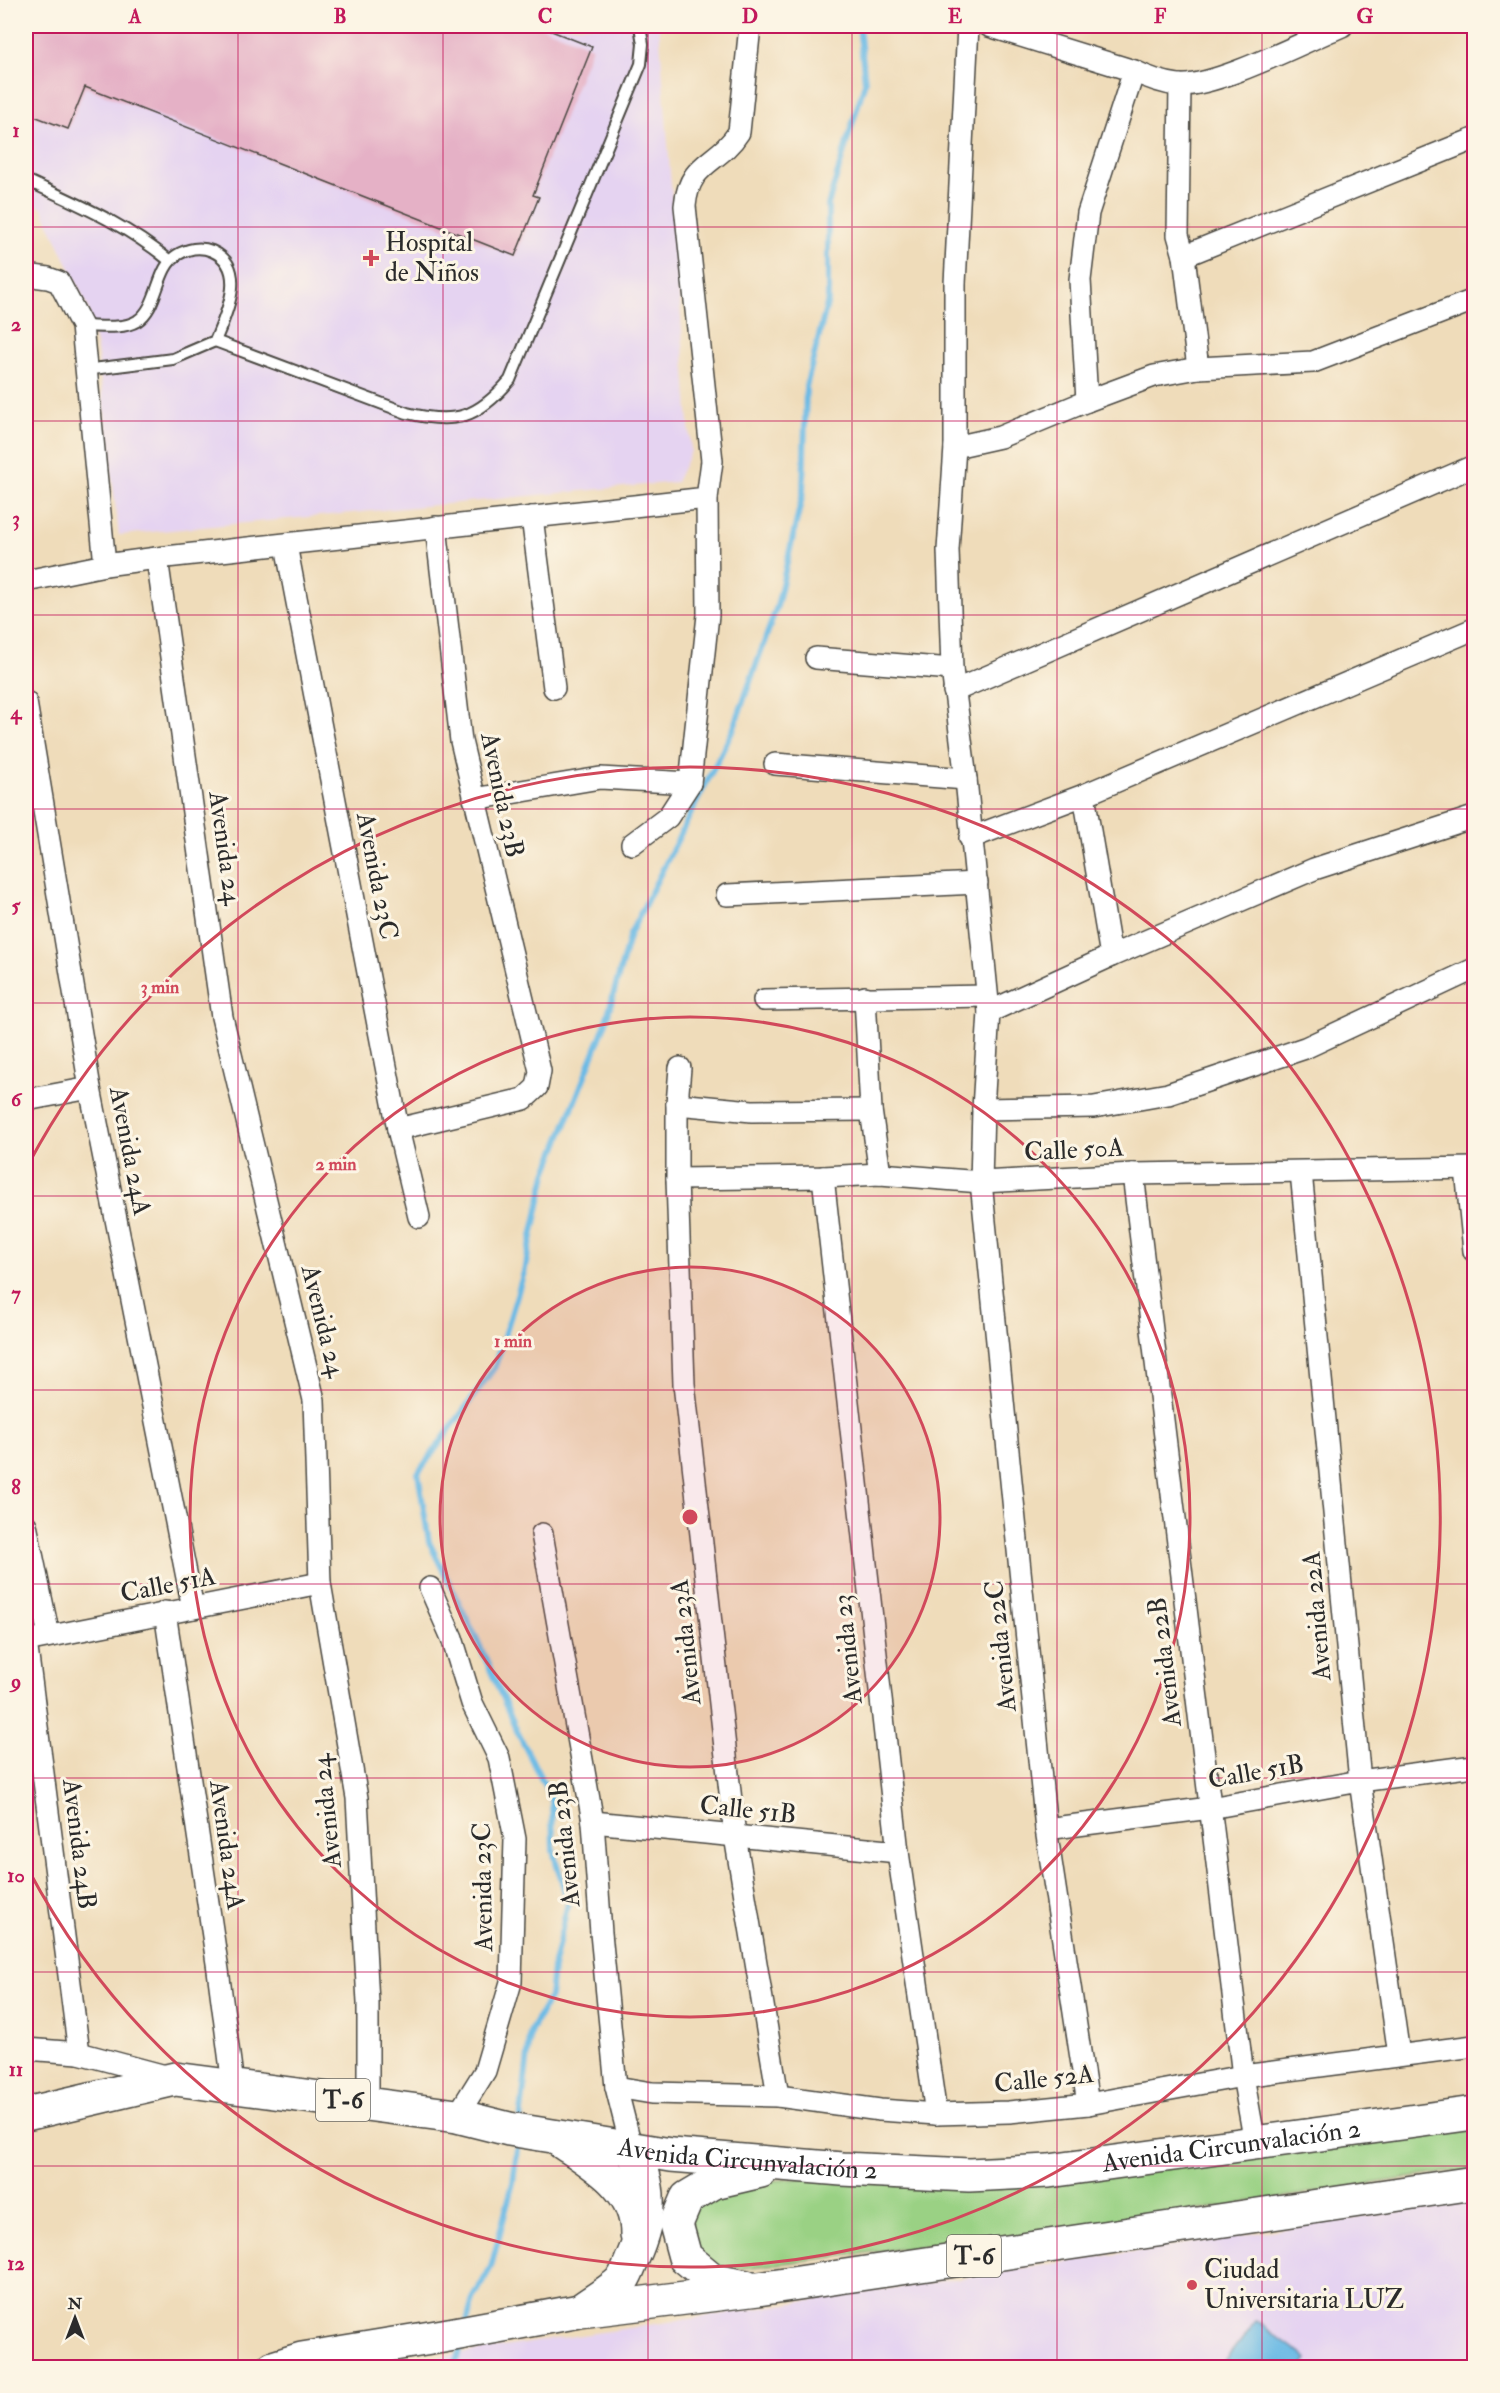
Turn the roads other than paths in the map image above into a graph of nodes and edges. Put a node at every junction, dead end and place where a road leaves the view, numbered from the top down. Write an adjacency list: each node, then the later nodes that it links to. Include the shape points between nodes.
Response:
1 (639, 26): 15 (lane, via 643,44 641,64 510,380 481,409 450,420 407,413)
2 (750, 26): 21 (street, via 739,132 730,146 690,180 685,206 712,461)
3 (968, 26): 19 (street, Avenida 22C, via 955,284)
4 (989, 26): 6 (street)
5 (1342, 26): 7 (street, via 1219,78)
6 (1134, 71): 7 (street, via 1149,79); 18 (street, via 1088,213 1080,280)
7 (1179, 85): 10 (street, via 1179,235)
8 (1474, 139): 10 (street)
9 (26, 180): 11 (lane, via 119,223)
10 (1184, 256): 16 (street)
11 (170, 261): 14 (lane, via 148,310 136,321 122,326); 15 (lane, via 185,251 200,248 222,256 227,263 232,295)
12 (26, 275): 14 (street, via 58,282)
13 (1474, 300): 16 (street, via 1313,362)
14 (82, 326): 17 (street)
15 (215, 341): 17 (lane, via 165,361)
16 (1198, 368): 18 (street, via 1154,376)
17 (85, 369): 26 (street)
18 (1087, 401): 19 (street, via 1000,436)
19 (955, 447): 30 (street, Avenida 22C, via 948,550)
20 (1474, 466): 32 (street)
21 (707, 498): 22 (street); 36 (street, via 708,615)
22 (532, 517): 23 (street); 31 (street)
23 (436, 527): 24 (street); 38 (street, Avenida 23B, via 461,741)
24 (286, 545): 25 (street); 55 (street, Avenida 23C)
25 (157, 558): 26 (street); 67 (street, Avenida 24, via 222,1017 314,1400)
26 (105, 565): 27 (street)
27 (26, 581)
28 (1474, 629): 37 (street)
29 (816, 658): 30 (street)
30 (952, 669): 32 (street, Avenida 22C)
31 (554, 688)
32 (954, 691): 35 (street, Avenida 22C)
33 (26, 702): 50 (street, Avenida 24A)
34 (775, 764): 35 (street)
35 (966, 778): 40 (street, Avenida 22C)
36 (690, 783): 38 (street, via 600,778); 41 (street, via 668,817)
37 (1084, 795): 40 (street); 44 (street)
38 (474, 799): 55 (street, Avenida 23B, via 540,1071 537,1087 524,1099)
39 (1474, 817): 44 (street, via 1314,869)
40 (970, 838): 42 (street, Avenida 22C)
41 (632, 844)
42 (977, 883): 43 (street); 48 (street, Avenida 22C)
43 (727, 895)
44 (1111, 956): 48 (street)
45 (1474, 969): 53 (street, via 1305,1048 1168,1094 1094,1107)
46 (865, 997): 47 (street); 48 (street); 54 (street)
47 (764, 1000)
48 (988, 1004): 53 (street, Avenida 22C)
49 (680, 1068): 52 (street, Avenida 23A)
50 (90, 1088): 51 (street); 69 (street, Avenida 24A)
51 (26, 1100)
52 (677, 1104): 54 (street, via 752,1111); 61 (street, Avenida 23A)
53 (983, 1109): 62 (street, Avenida 22C)
54 (871, 1110): 58 (street)
55 (398, 1129): 63 (street, Avenida 23C)
56 (1471, 1168): 57 (street, Calle 50A); 64 (street)
57 (1302, 1172): 59 (street, Calle 50A); 74 (street, Avenida 22A)
58 (880, 1174): 60 (street, Calle 50A); 62 (street, Calle 50A)
59 (1133, 1174): 62 (street, Calle 50A); 75 (street, Avenida 22B)
60 (823, 1177): 61 (street, Calle 50A); 79 (street, Avenida 23)
61 (677, 1179): 78 (street, Avenida 23A, via 684,1384)
62 (981, 1182): 77 (street, Avenida 22C)
63 (419, 1217)
64 (1474, 1251)
65 (26, 1525): 71 (street)
66 (542, 1534): 76 (street, Avenida 23B)
67 (320, 1583): 69 (street, Calle 51A); 89 (street, Avenida 24, via 357,1798 368,2003)
68 (430, 1588): 94 (street, Avenida 23C, via 452,1638 472,1703 499,1758 515,1839 511,1982 485,2071)
69 (193, 1608): 70 (street, Calle 51A)
70 (165, 1612): 71 (street, Calle 51A); 86 (street, Avenida 24A)
71 (49, 1636): 72 (street, Calle 51A)
72 (26, 1641): 82 (street, Avenida 24B)
73 (1474, 1766): 74 (street, Calle 51B)
74 (1360, 1781): 75 (street, Calle 51B); 83 (street, Avenida 22A)
75 (1210, 1808): 77 (street, Calle 51B); 84 (street, Avenida 22B)
76 (593, 1822): 78 (street, Calle 51B); 87 (street, Avenida 23B)
77 (1046, 1829): 90 (street, Avenida 22C)
78 (735, 1836): 79 (street, Calle 51B); 88 (street, Avenida 23A)
79 (898, 1852): 93 (street, Avenida 23)
80 (1474, 2046): 83 (street, Calle 52A)
81 (26, 2049): 82 (street)
82 (79, 2053): 85 (street)
83 (1399, 2055): 84 (street, Calle 52A)
84 (1243, 2076): 90 (street, Calle 52A); 96 (street, Avenida 22B)
85 (175, 2079): 86 (highway, Avenida Circunvalación 2 / T-6); 92 (highway, Avenida Circunvalación 2 / T-6)
86 (233, 2085): 89 (highway, Avenida Circunvalación 2 / T-6)
87 (616, 2087): 88 (street, Calle 52A, via 652,2093); 97 (street, Avenida 23B)
88 (778, 2096): 93 (street, Calle 52A)
89 (368, 2104): 94 (highway, Avenida Circunvalación 2 / T-6)
90 (1088, 2104): 93 (street, Calle 52A)
91 (1474, 2113): 96 (highway, Avenida Circunvalación 2 / T-6)
92 (26, 2114)
93 (936, 2114)
94 (457, 2116): 95 (highway, Avenida Circunvalación 2 / T-6)
95 (531, 2132): 97 (highway, Avenida Circunvalación 2 / T-6); 100 (highway, via 590,2160 616,2181 628,2199 637,2228)
96 (1255, 2143): 98 (highway, Avenida Circunvalación 2 / T-6, via 1010,2175)
97 (632, 2150): 98 (highway, Avenida Circunvalación 2 / T-6); 100 (highway, T-6, via 647,2188 647,2214)
98 (789, 2165): 101 (highway, T-6, via 714,2182 687,2198 676,2224 685,2257 714,2281)
99 (1474, 2183): 101 (highway, T-6)
100 (637, 2248): 102 (highway, T-6, via 623,2279)
101 (758, 2289): 102 (highway, T-6)
102 (580, 2311): 103 (highway, T-6)
103 (273, 2367)

